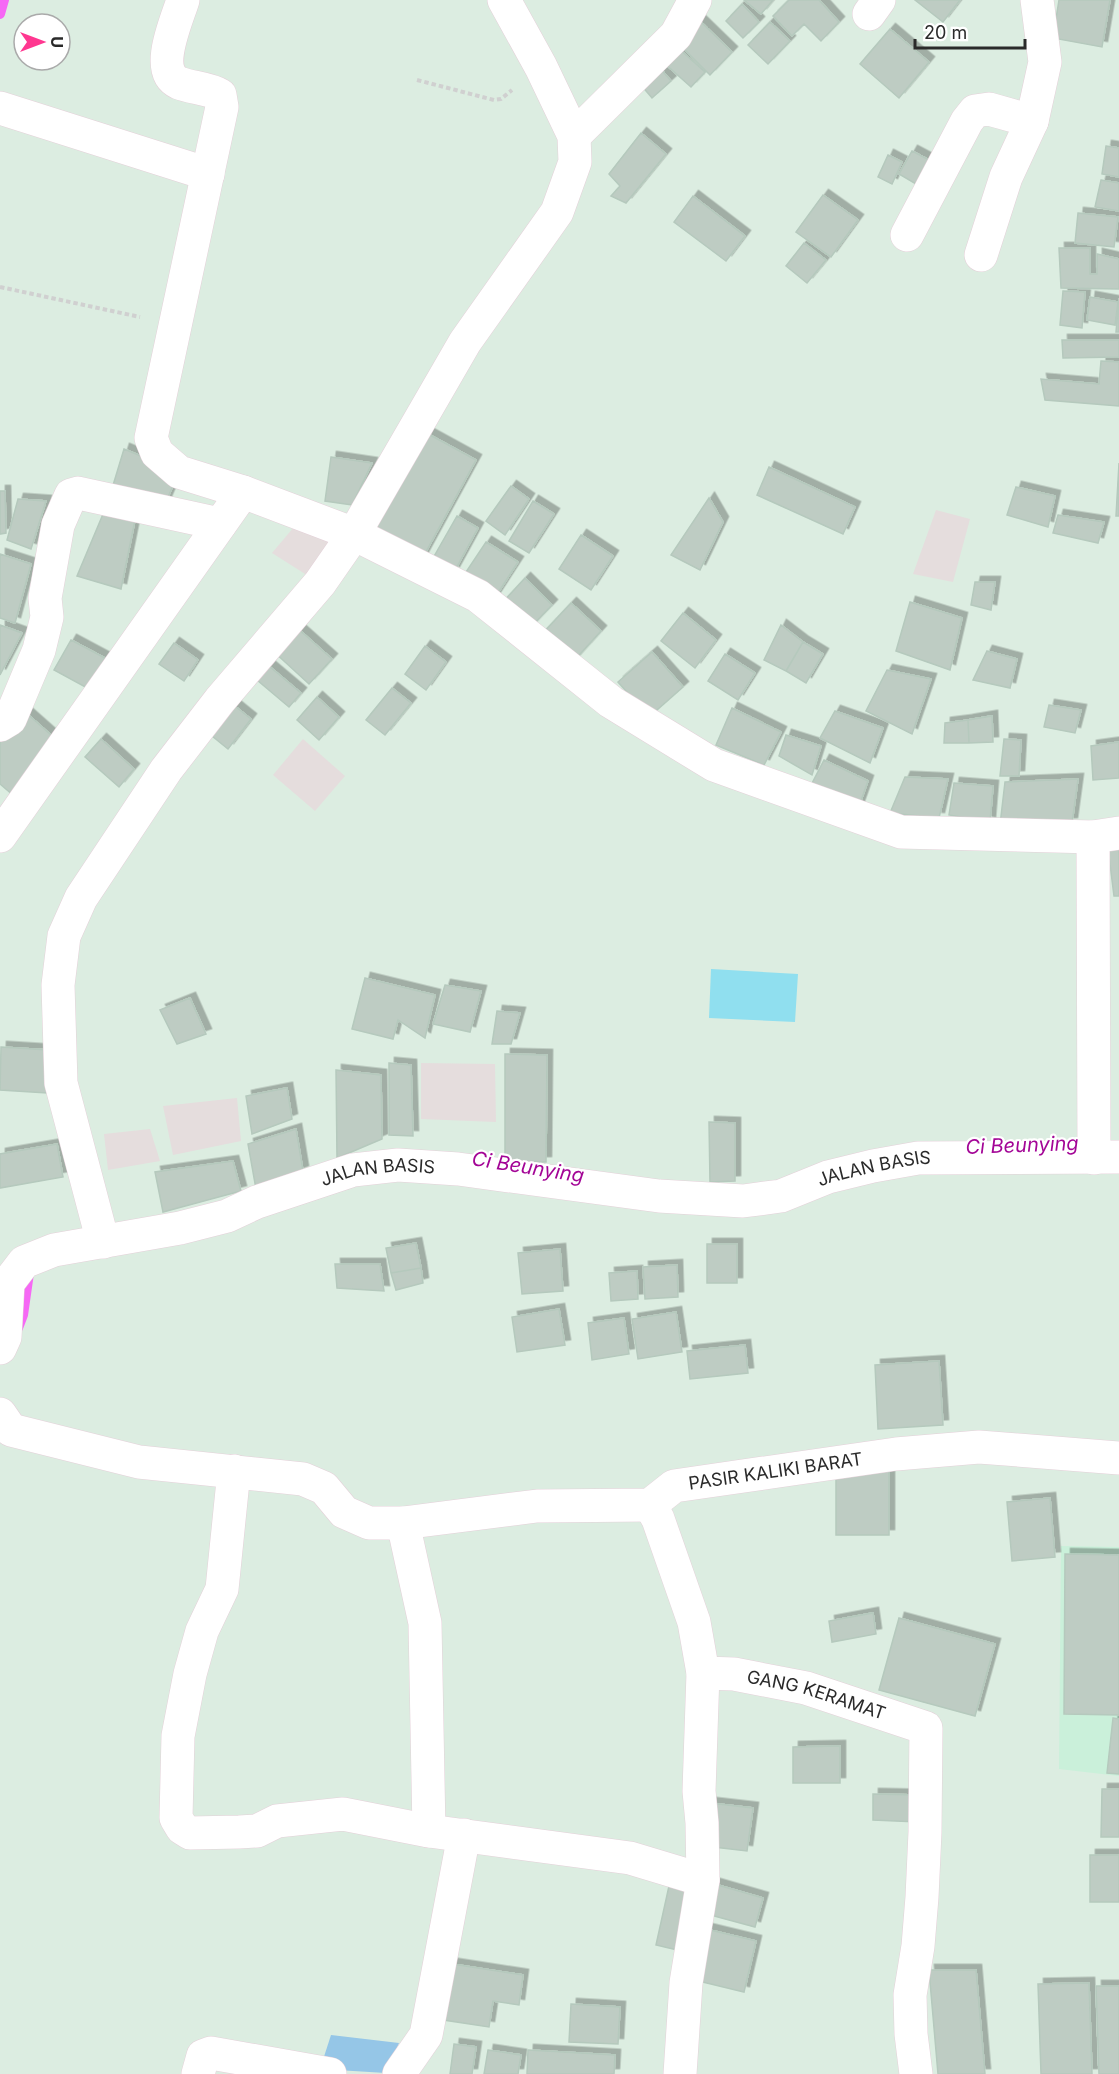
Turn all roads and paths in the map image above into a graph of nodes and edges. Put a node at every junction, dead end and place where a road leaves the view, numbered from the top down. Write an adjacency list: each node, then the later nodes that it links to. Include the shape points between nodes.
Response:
1 (183, 0): 10 (street, via 168,50 167,70 171,78 216,93 222,100)
2 (504, 0): 5 (street)
3 (695, 0): 9 (street, via 676,35)
4 (1037, 0): 8 (street, via 1046,62)
5 (541, 67): 6 (path, via 501,99 494,100); 9 (street)
6 (417, 80)
7 (0, 108): 10 (street)
8 (1032, 121): 11 (street, via 988,109 975,111); 12 (street, via 1006,177)
9 (574, 136): 17 (street, via 575,162 557,212 465,342)
10 (208, 174): 14 (street)
11 (907, 235)
12 (981, 255)
13 (0, 287): 14 (path)
14 (176, 325): 15 (street, via 151,438 158,453 179,472)
15 (243, 492): 16 (street); 17 (street)
16 (220, 524): 18 (street, via 78,493 71,495 58,525 39,650 10,719); 20 (street)
17 (354, 534): 19 (street, via 478,596 610,702 714,765 901,832); 23 (street, via 320,583 166,770 81,898 64,936 57,985 61,1083)
18 (0, 725)
19 (1106, 835): 21 (street)
20 (0, 836)
21 (1106, 903): 22 (street)
22 (1106, 1157): 23 (street, JALAN BASIS, via 918,1158 828,1178 781,1196 743,1201 659,1196 458,1169 398,1165 353,1170 226,1216)
23 (103, 1242): 24 (street, JALAN BASIS, via 54,1250 24,1262 8,1283 5,1337)
24 (0, 1348)
25 (4, 1429): 27 (street, via 139,1462)
26 (1119, 1458): 28 (street, PASIR KALIKI BARAT, via 979,1447 896,1454 674,1486)
27 (234, 1471): 29 (street, via 303,1479 324,1488 344,1512 369,1522); 31 (street, via 222,1589 202,1631 178,1736 176,1818 190,1833 257,1831 277,1821 343,1814)
28 (650, 1505): 29 (street, via 537,1506); 30 (street, via 694,1622)
29 (403, 1523): 31 (street, via 425,1623)
30 (703, 1673): 33 (street, via 699,1791); 38 (street, GANG KERAMAT, via 734,1674 806,1688 926,1728 922,1897 910,1995)
31 (429, 1831): 32 (street)
32 (464, 1835): 33 (street, via 630,1858); 36 (street, via 426,2035)
33 (703, 1880): 37 (street, via 686,1983)
34 (198, 2074): 35 (street, via 203,2056 211,2053)
35 (330, 2074)
36 (399, 2074)
37 (680, 2074)
38 (916, 2074)

